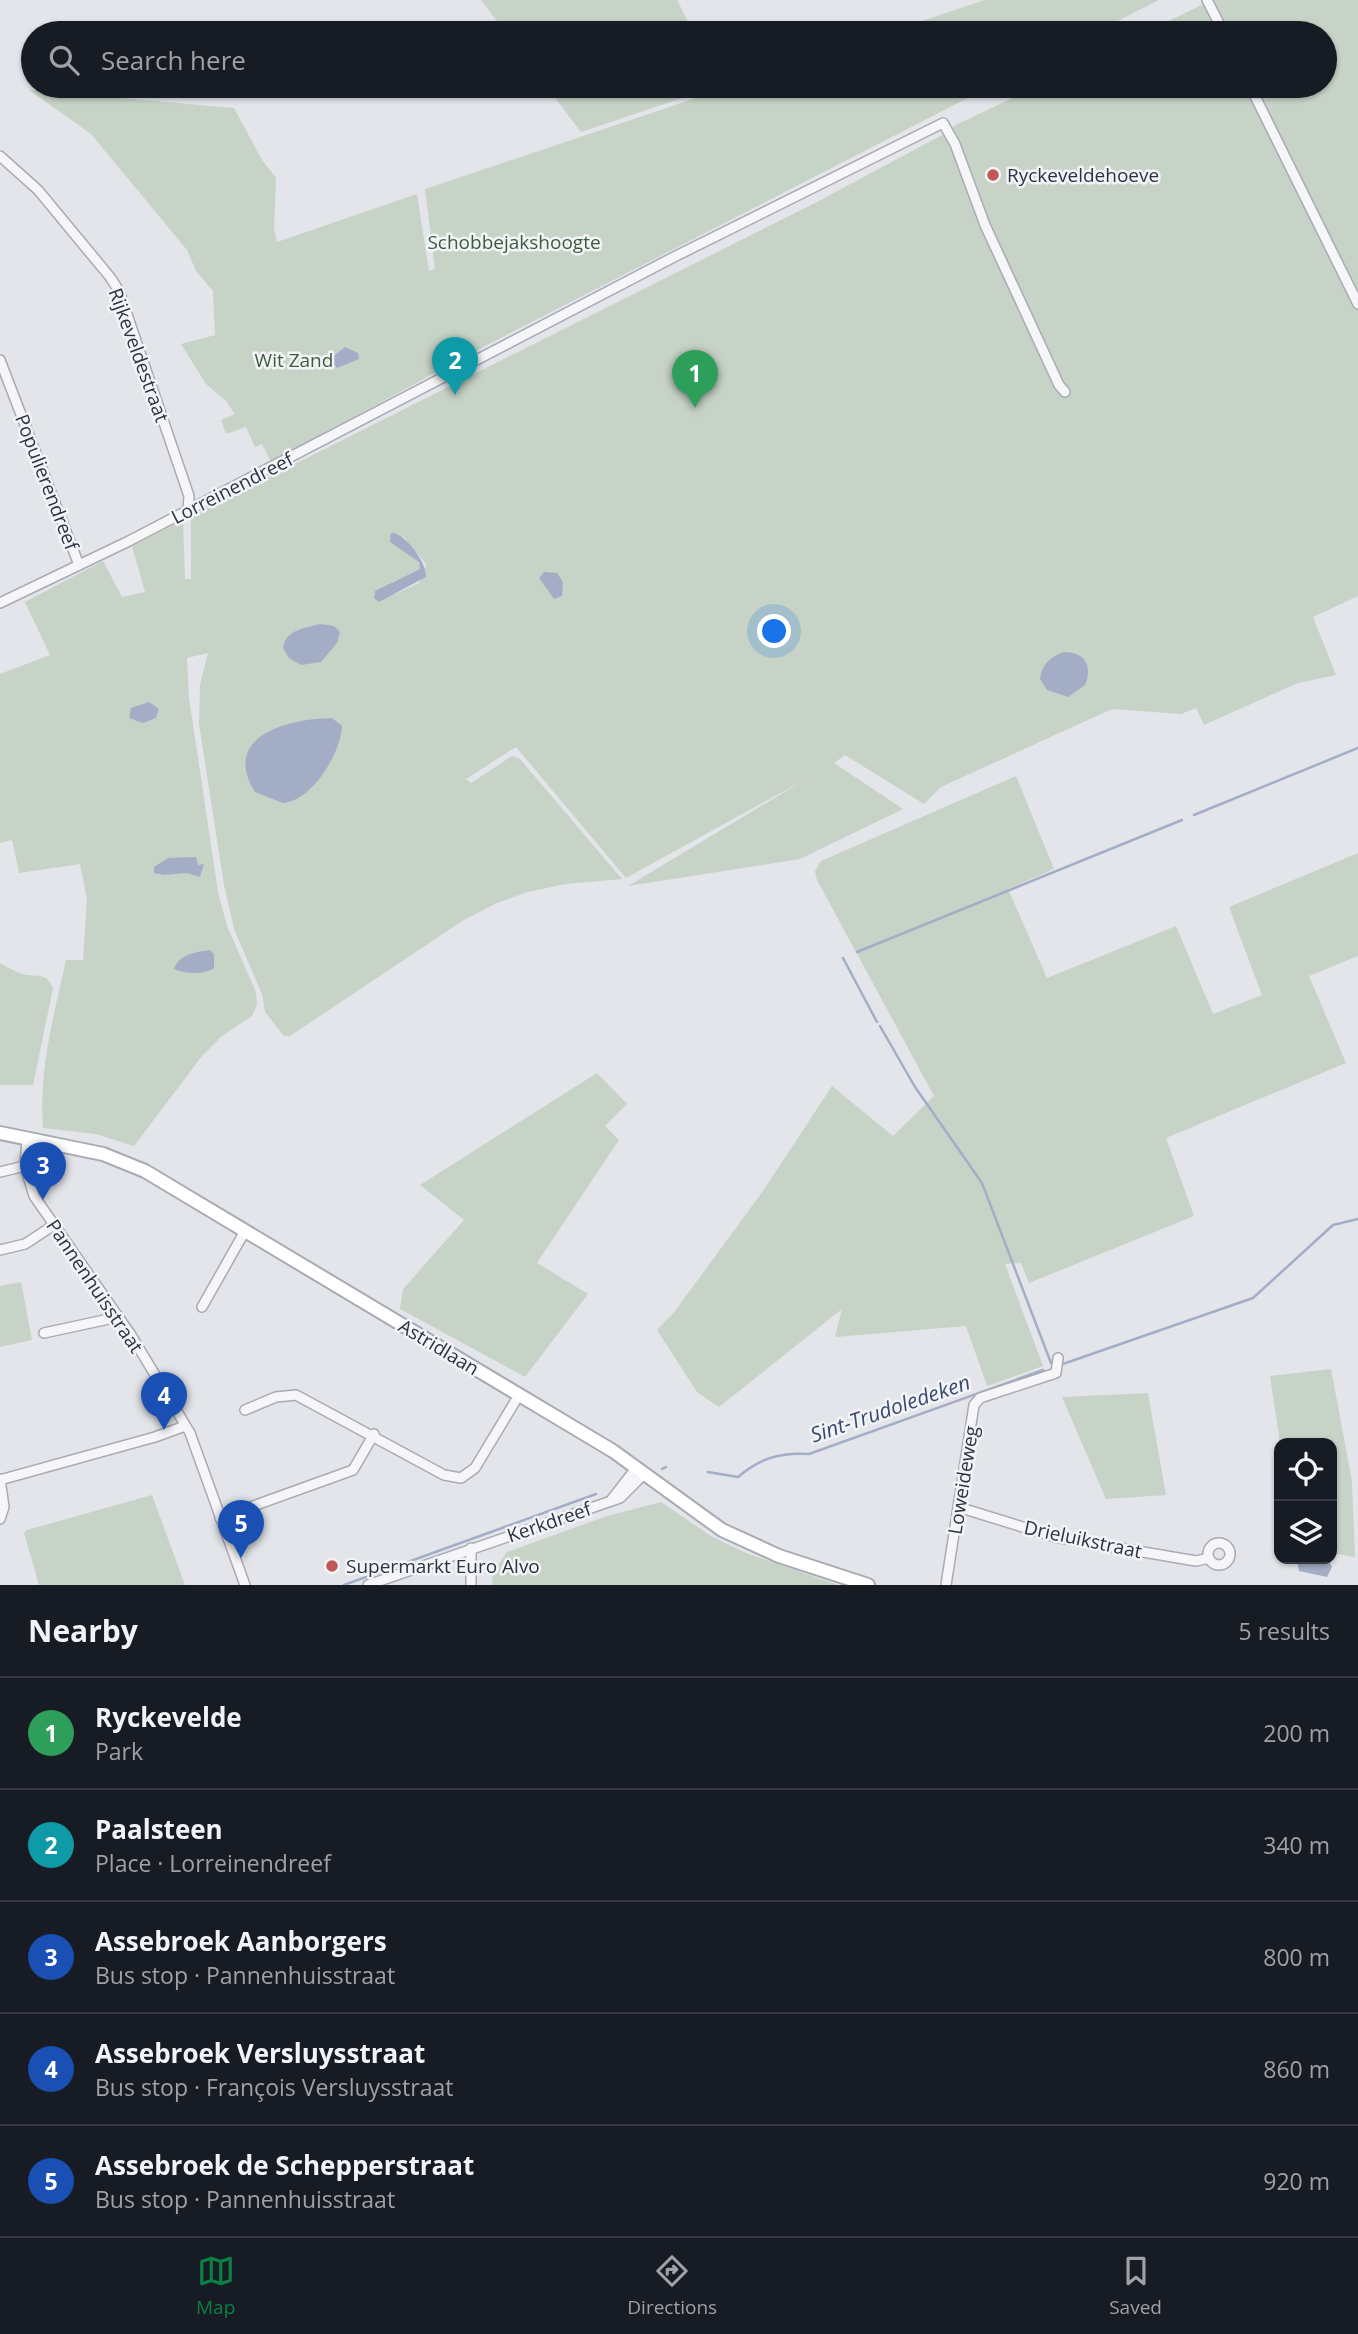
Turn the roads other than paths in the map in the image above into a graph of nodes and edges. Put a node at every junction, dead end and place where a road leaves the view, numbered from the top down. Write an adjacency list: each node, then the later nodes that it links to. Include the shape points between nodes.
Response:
1 (1208, 0): 2 (street)
2 (1218, 21)
3 (1256, 98): 5 (street)
4 (0, 156): 8 (street, Rijkeveldestraat, via 46,199 119,291 189,496)
5 (1358, 304)
6 (0, 360): 9 (street, Populierendreef)
7 (1065, 392): 8 (street, Lorreinendreef, via 985,225 956,144 943,123)
8 (188, 510): 9 (street, Lorreinendreef)
9 (79, 565): 10 (street, Lorreinendreef)
10 (0, 603)
11 (0, 1133): 12 (main road, Astridlaan)
12 (27, 1138): 13 (street, Pannenhuisstraat); 16 (main road, Astridlaan, via 82,1148 133,1165)
13 (25, 1166): 14 (street); 15 (street, Pannenhuisstraat, via 34,1196)
14 (0, 1172)
15 (54, 1226): 17 (street, via 25,1244); 19 (street, Pannenhuisstraat)
16 (245, 1231): 18 (street); 22 (main road, Astridlaan)
17 (0, 1250)
18 (202, 1307)
19 (118, 1317): 20 (street); 24 (street, Pannenhuisstraat)
20 (44, 1333)
21 (1058, 1358): 28 (street, Loweideweg, via 1056,1373 980,1398 974,1405)
22 (519, 1395): 25 (street, via 475,1468 461,1478 444,1475); 26 (main road, Astridlaan)
23 (245, 1409): 25 (street, via 275,1397 296,1395)
24 (185, 1426): 27 (street); 29 (street, Pannenhuisstraat)
25 (374, 1434): 29 (street, via 353,1470)
26 (641, 1470): 31 (street, Kerkdreef, via 610,1500); 37 (main road, Astridlaan, via 743,1541)
27 (0, 1479): 30 (street, via 4,1507)
28 (958, 1507): 32 (street, Drieluikstraat, via 1065,1538 1196,1561); 38 (street, Loweideweg)
29 (220, 1518): 34 (street, Pannenhuisstraat)
30 (0, 1520)
31 (471, 1548): 33 (street, Kerkdreef); 36 (street)
32 (1209, 1558)
33 (383, 1582): 35 (street, Kerkdreef)
34 (245, 1585)
35 (368, 1585)
36 (471, 1585)
37 (868, 1585)
38 (946, 1585)

